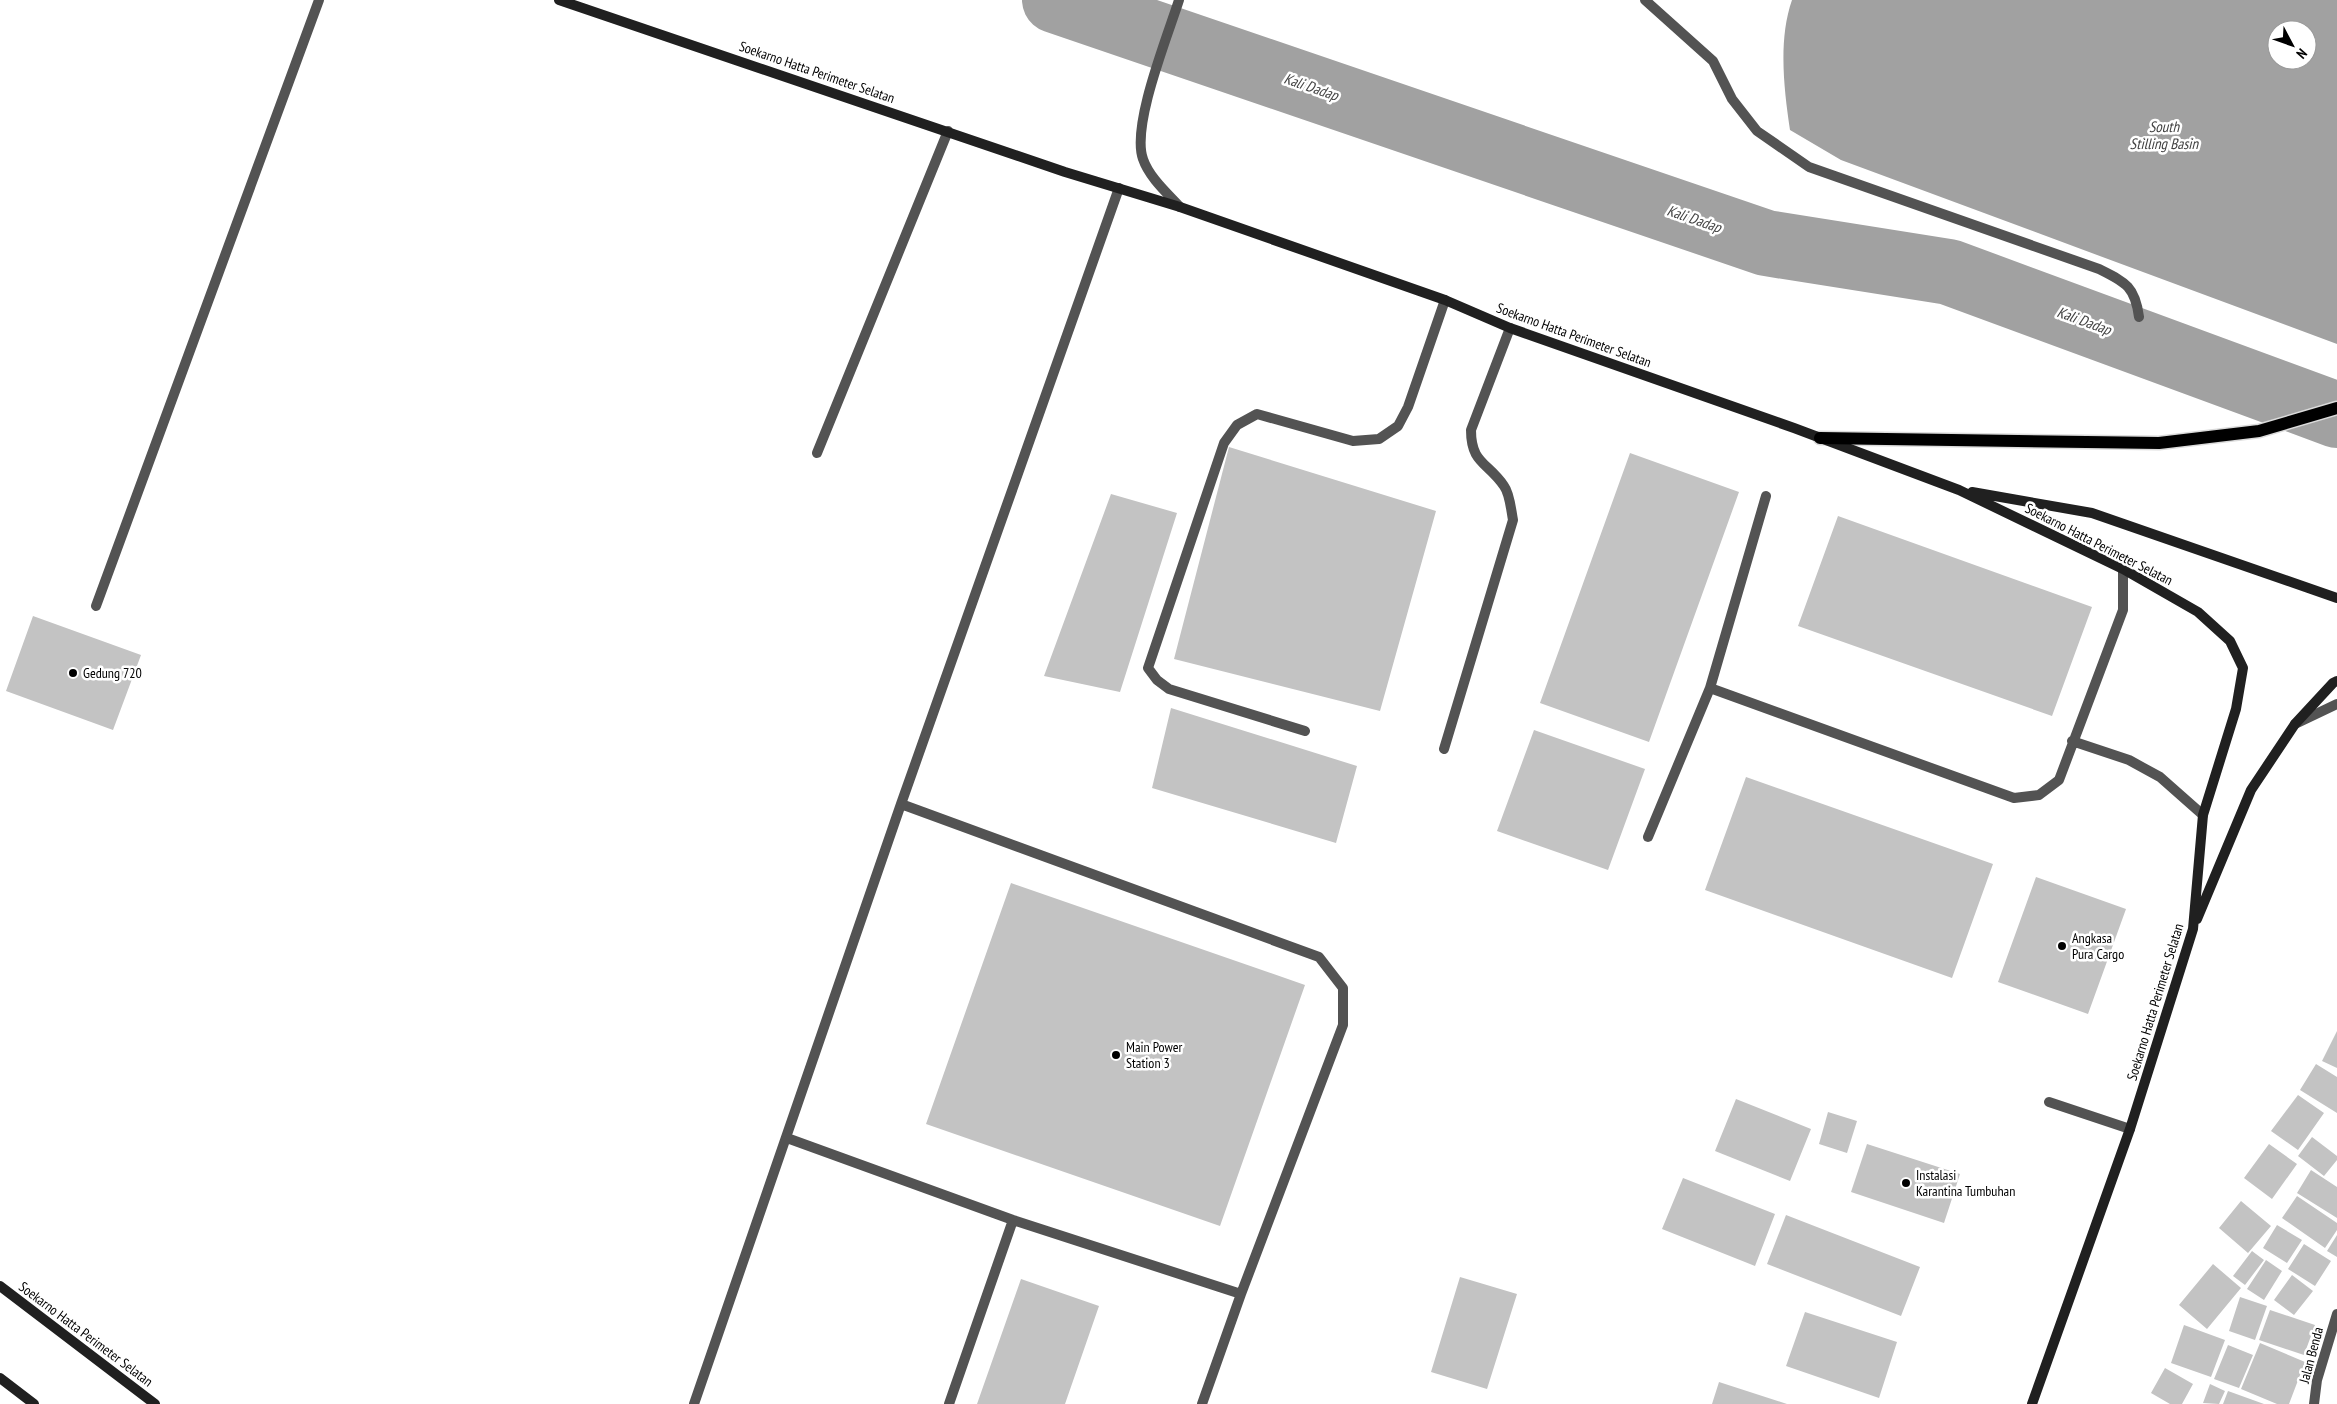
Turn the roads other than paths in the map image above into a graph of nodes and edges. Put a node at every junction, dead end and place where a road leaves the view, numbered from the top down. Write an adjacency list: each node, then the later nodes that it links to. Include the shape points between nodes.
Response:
1 (319, 0): 18 (street)
2 (559, 0): 5 (main road, Soekarno Hatta Perimeter Selatan)
3 (1180, 0): 7 (street, via 1155,71 1141,128 1143,158 1158,183)
4 (1645, 0): 9 (street, via 1713,61 1732,99 1756,131 1809,167 2099,269 2122,281 2137,298)
5 (948, 131): 6 (main road, Soekarno Hatta Perimeter Selatan); 13 (street)
6 (1119, 188): 7 (main road, Soekarno Hatta Perimeter Selatan); 26 (street)
7 (1180, 207): 8 (main road, Soekarno Hatta Perimeter Selatan)
8 (1445, 300): 10 (main road, Soekarno Hatta Perimeter Selatan); 23 (street, via 1408,407 1398,426 1379,439 1354,441 1257,414 1237,425 1224,443 1148,668 1169,689)
9 (2139, 317)
10 (1510, 328): 12 (main road, Soekarno Hatta Perimeter Selatan); 25 (street, via 1470,430 1474,455 1506,487 1513,520)
11 (2337, 408): 12 (main road, via 2259,431 2159,443)
12 (1820, 438): 14 (main road, Soekarno Hatta Perimeter Selatan)
13 (817, 453)
14 (1958, 490): 16 (main road, Soekarno Hatta Perimeter Selatan); 17 (main road, Soekarno Hatta Perimeter Selatan, via 2092,513)
15 (1766, 496): 20 (street)
16 (2123, 569): 24 (street, via 2123,610); 27 (main road, Soekarno Hatta Perimeter Selatan, via 2198,612 2230,641 2243,668 2236,709)
17 (2337, 598)
18 (96, 606)
19 (2337, 681): 22 (main road)
20 (1710, 688): 24 (street, via 2014,798 2039,795 2059,780); 28 (street)
21 (2337, 704): 22 (street)
22 (2295, 724): 29 (main road, via 2251,790)
23 (1305, 731)
24 (2072, 742): 27 (street, via 2129,760 2160,777)
25 (1444, 749)
26 (901, 804): 32 (street); 35 (street, via 1320,957 1344,988 1343,1025)
27 (2203, 815): 29 (main road, Soekarno Hatta Perimeter Selatan)
28 (1648, 837)
29 (2193, 929): 31 (main road, Soekarno Hatta Perimeter Selatan)
30 (2050, 1102): 31 (street)
31 (2130, 1129): 43 (main road, Soekarno Hatta Perimeter Selatan)
32 (787, 1138): 33 (street); 40 (street)
33 (1013, 1220): 35 (street); 41 (street)
34 (0, 1286): 39 (main road, Soekarno Hatta Perimeter Selatan)
35 (1241, 1294): 42 (street)
36 (2337, 1314): 44 (street, Jalan Benda, via 2317,1380)
37 (0, 1378): 38 (main road)
38 (34, 1404)
39 (155, 1404)
40 (694, 1404)
41 (949, 1404)
42 (1202, 1404)
43 (2032, 1404)
44 (2314, 1404)

